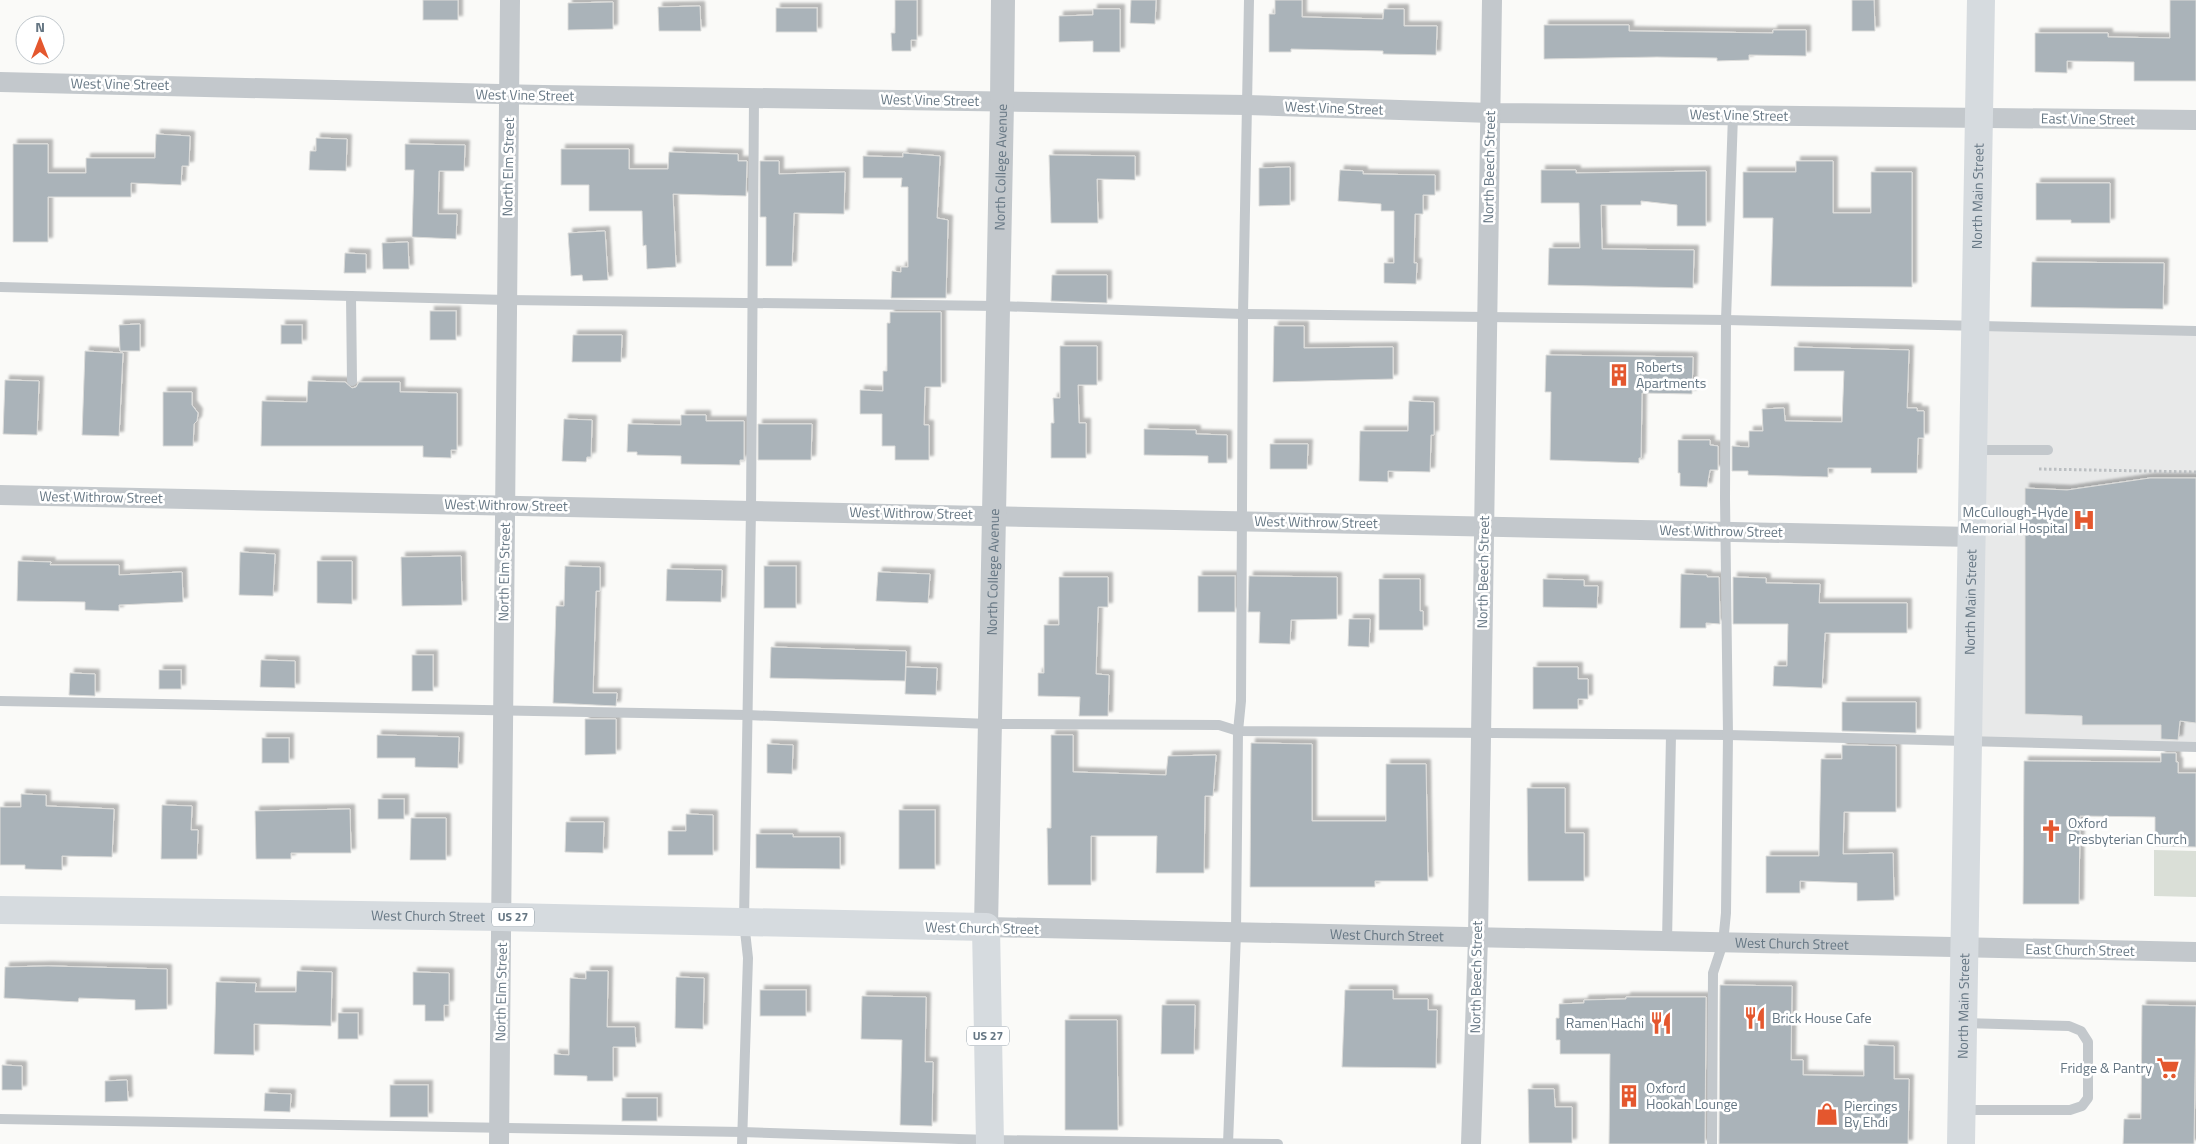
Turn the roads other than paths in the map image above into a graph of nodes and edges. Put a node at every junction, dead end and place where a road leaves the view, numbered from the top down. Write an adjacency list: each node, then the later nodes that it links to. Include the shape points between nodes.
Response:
1 (510, 0): 7 (street, North Elm Street)
2 (1002, 0): 9 (street, North College Avenue)
3 (1249, 0): 10 (lane)
4 (1492, 0): 11 (street, North Beech Street)
5 (1981, 0): 13 (main road, North Main Street)
6 (0, 82): 7 (street, West Vine Street)
7 (508, 94): 8 (street, West Vine Street); 17 (street, North Elm Street)
8 (754, 98): 9 (street, West Vine Street); 18 (lane)
9 (1002, 102): 10 (street, West Vine Street); 19 (street, North College Avenue)
10 (1247, 105): 11 (street, West Vine Street); 20 (lane)
11 (1491, 113): 12 (street, West Vine Street); 21 (street, North Beech Street)
12 (1732, 115): 13 (street, West Vine Street); 22 (lane)
13 (1979, 118): 14 (street, East Vine Street); 23 (main road, North Main Street)
14 (2196, 120)
15 (0, 287): 16 (lane)
16 (351, 296): 17 (lane); 25 (lane)
17 (506, 300): 18 (lane); 29 (street, North Elm Street)
18 (752, 303): 19 (lane); 30 (lane)
19 (998, 306): 20 (lane); 31 (street, North College Avenue)
20 (1242, 314): 21 (lane); 32 (lane)
21 (1486, 318): 22 (lane); 33 (street, North Beech Street)
22 (1726, 320): 23 (lane); 34 (lane)
23 (1975, 326): 24 (lane); 26 (main road, North Main Street)
24 (2196, 331)
25 (352, 381)
26 (1973, 450): 27 (lane); 35 (main road, North Main Street)
27 (2048, 450)
28 (0, 494): 29 (street, West Withrow Street)
29 (505, 505): 30 (street, West Withrow Street); 37 (street, North Elm Street)
30 (751, 510): 31 (street, West Withrow Street); 38 (lane)
31 (993, 514): 32 (street, West Withrow Street); 39 (street, North College Avenue)
32 (1240, 520): 33 (street, West Withrow Street); 40 (lane, via 1241,701)
33 (1484, 525): 34 (street, West Withrow Street); 41 (street, North Beech Street)
34 (1724, 531): 35 (street, West Withrow Street); 43 (lane)
35 (1972, 537): 44 (main road, North Main Street)
36 (0, 701): 37 (lane)
37 (502, 711): 38 (lane); 47 (street, North Elm Street)
38 (747, 715): 39 (lane); 48 (lane)
39 (990, 724): 40 (lane, via 1219,725); 49 (street, North College Avenue)
40 (1238, 731): 41 (lane); 50 (lane)
41 (1480, 734): 42 (lane); 51 (street, North Beech Street)
42 (1671, 735): 43 (lane); 52 (lane)
43 (1728, 735): 44 (lane); 53 (lane)
44 (1968, 742): 45 (lane); 54 (main road, North Main Street)
45 (2196, 747)
46 (0, 910): 47 (main road, West Church Street / US 27)
47 (502, 917): 48 (main road, West Church Street / US 27); 60 (street, North Elm Street)
48 (744, 922): 49 (main road, West Church Street / US 27); 59 (lane, via 748,958)
49 (986, 927): 50 (street, West Church Street); 61 (main road, North College Avenue / US 27)
50 (1236, 933): 51 (street, West Church Street); 63 (lane)
51 (1478, 938): 52 (street, West Church Street); 65 (street, North Beech Street)
52 (1667, 942): 53 (street, West Church Street)
53 (1723, 943): 54 (street, West Church Street); 66 (lane, via 1713,973)
54 (1965, 948): 55 (street, East Church Street); 56 (main road, North Main Street)
55 (2196, 952)
56 (1963, 1023): 57 (main road, North Main Street); 57 (lane, via 2069,1026 2081,1031 2088,1042 2088,1098 2082,1106 2070,1110)
57 (1962, 1110): 67 (main road, North Main Street)
58 (0, 1119): 60 (lane)
59 (742, 1132): 60 (lane); 61 (lane); 62 (lane)
60 (499, 1137)
61 (990, 1142): 63 (lane)
62 (742, 1144)
63 (1228, 1144): 64 (lane)
64 (1278, 1144)
65 (1471, 1144)
66 (1712, 1144)
67 (1961, 1144)

